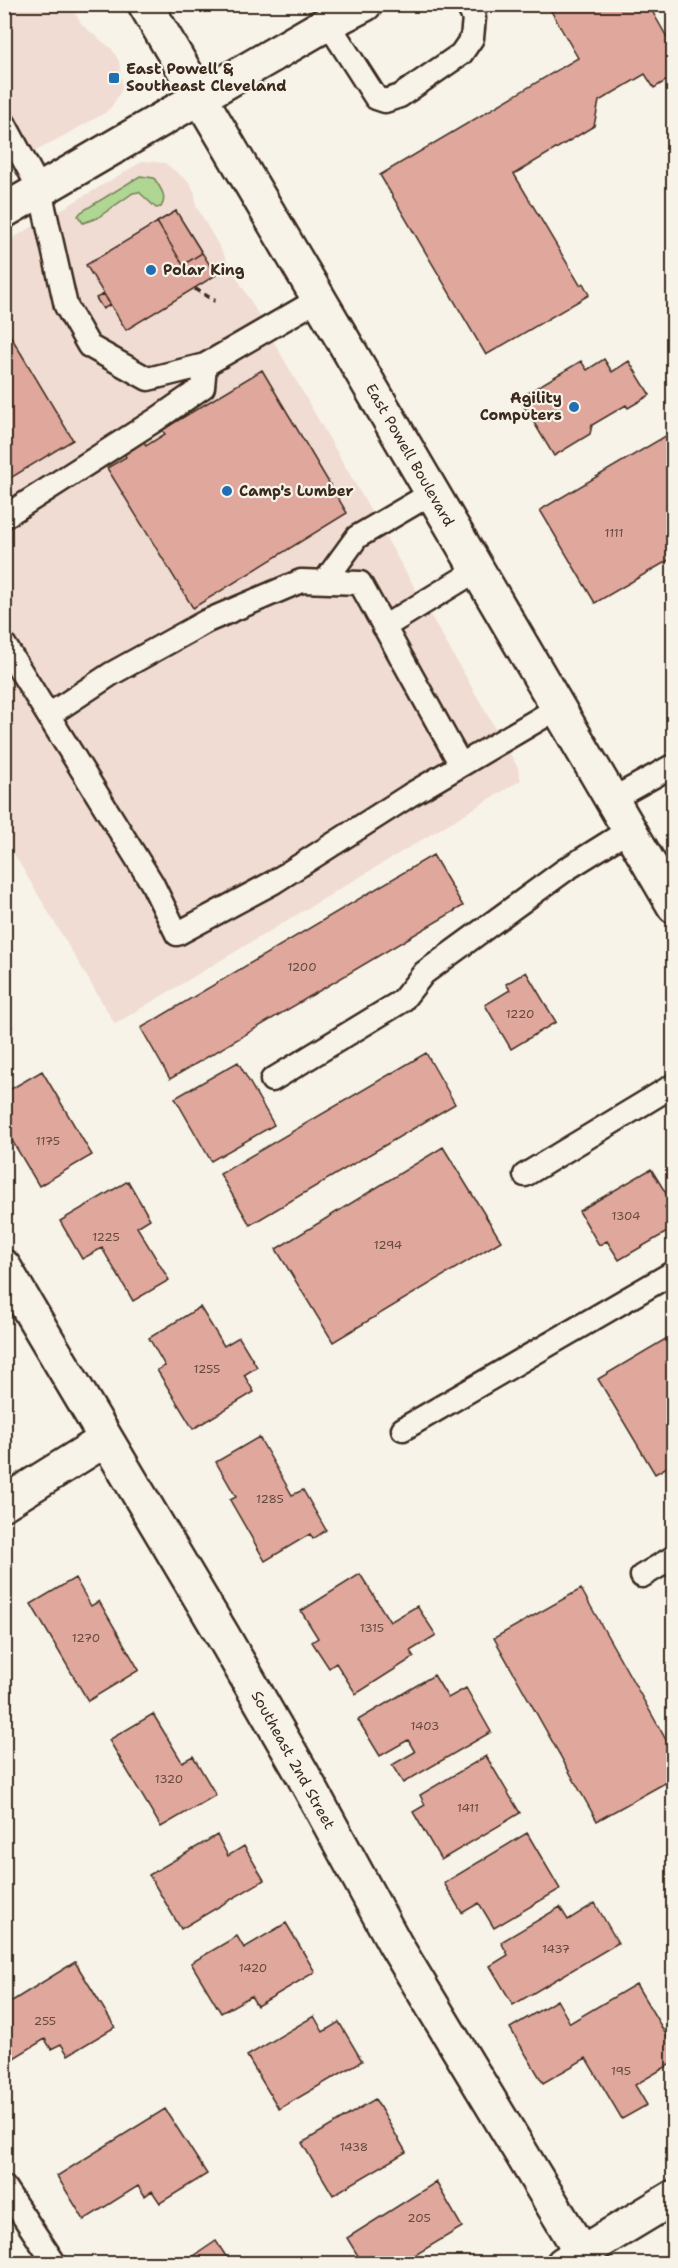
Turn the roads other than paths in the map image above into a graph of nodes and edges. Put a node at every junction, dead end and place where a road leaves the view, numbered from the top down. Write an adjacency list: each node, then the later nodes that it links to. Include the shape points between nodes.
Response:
1 (145, 4): 4 (street, East Powell Boulevard)
2 (467, 4): 3 (lane, via 474,18 472,38 461,54 400,96 385,101 376,98)
3 (347, 11): 4 (street)
4 (200, 97): 6 (street); 8 (street, East Powell Boulevard)
5 (4, 123): 6 (lane)
6 (40, 190): 7 (street); 9 (lane, via 66,306 89,346 148,379)
7 (4, 211)
8 (319, 299): 9 (lane); 10 (street, East Powell Boulevard)
9 (205, 365): 11 (lane, via 203,387)
10 (432, 493): 12 (street, East Powell Boulevard); 13 (lane, via 357,537)
11 (4, 517)
12 (477, 570): 14 (lane); 16 (street, East Powell Boulevard)
13 (325, 581): 14 (lane, via 360,583); 17 (lane, via 301,581 207,621 111,674)
14 (384, 627): 18 (lane)
15 (4, 644): 17 (lane)
16 (558, 708): 18 (lane); 20 (street, East Powell Boulevard)
17 (49, 715): 18 (lane, via 153,883 177,934 274,882)
18 (461, 765)
19 (674, 765): 20 (lane)
20 (611, 800): 21 (street, East Powell Boulevard)
21 (629, 830): 22 (street, East Powell Boulevard); 23 (lane, via 566,870 424,974 402,1001)
22 (674, 906)
23 (272, 1080)
24 (674, 1085): 25 (lane)
25 (525, 1175)
26 (4, 1267): 29 (street, Southeast 2nd Street)
27 (674, 1272): 28 (lane)
28 (403, 1429)
29 (105, 1440): 30 (street); 35 (street, Southeast 2nd Street, via 303,1775)
30 (4, 1503)
31 (674, 1557): 32 (lane)
32 (642, 1576)
33 (4, 2187): 36 (lane)
34 (674, 2197): 35 (street)
35 (572, 2258)
36 (55, 2264)

